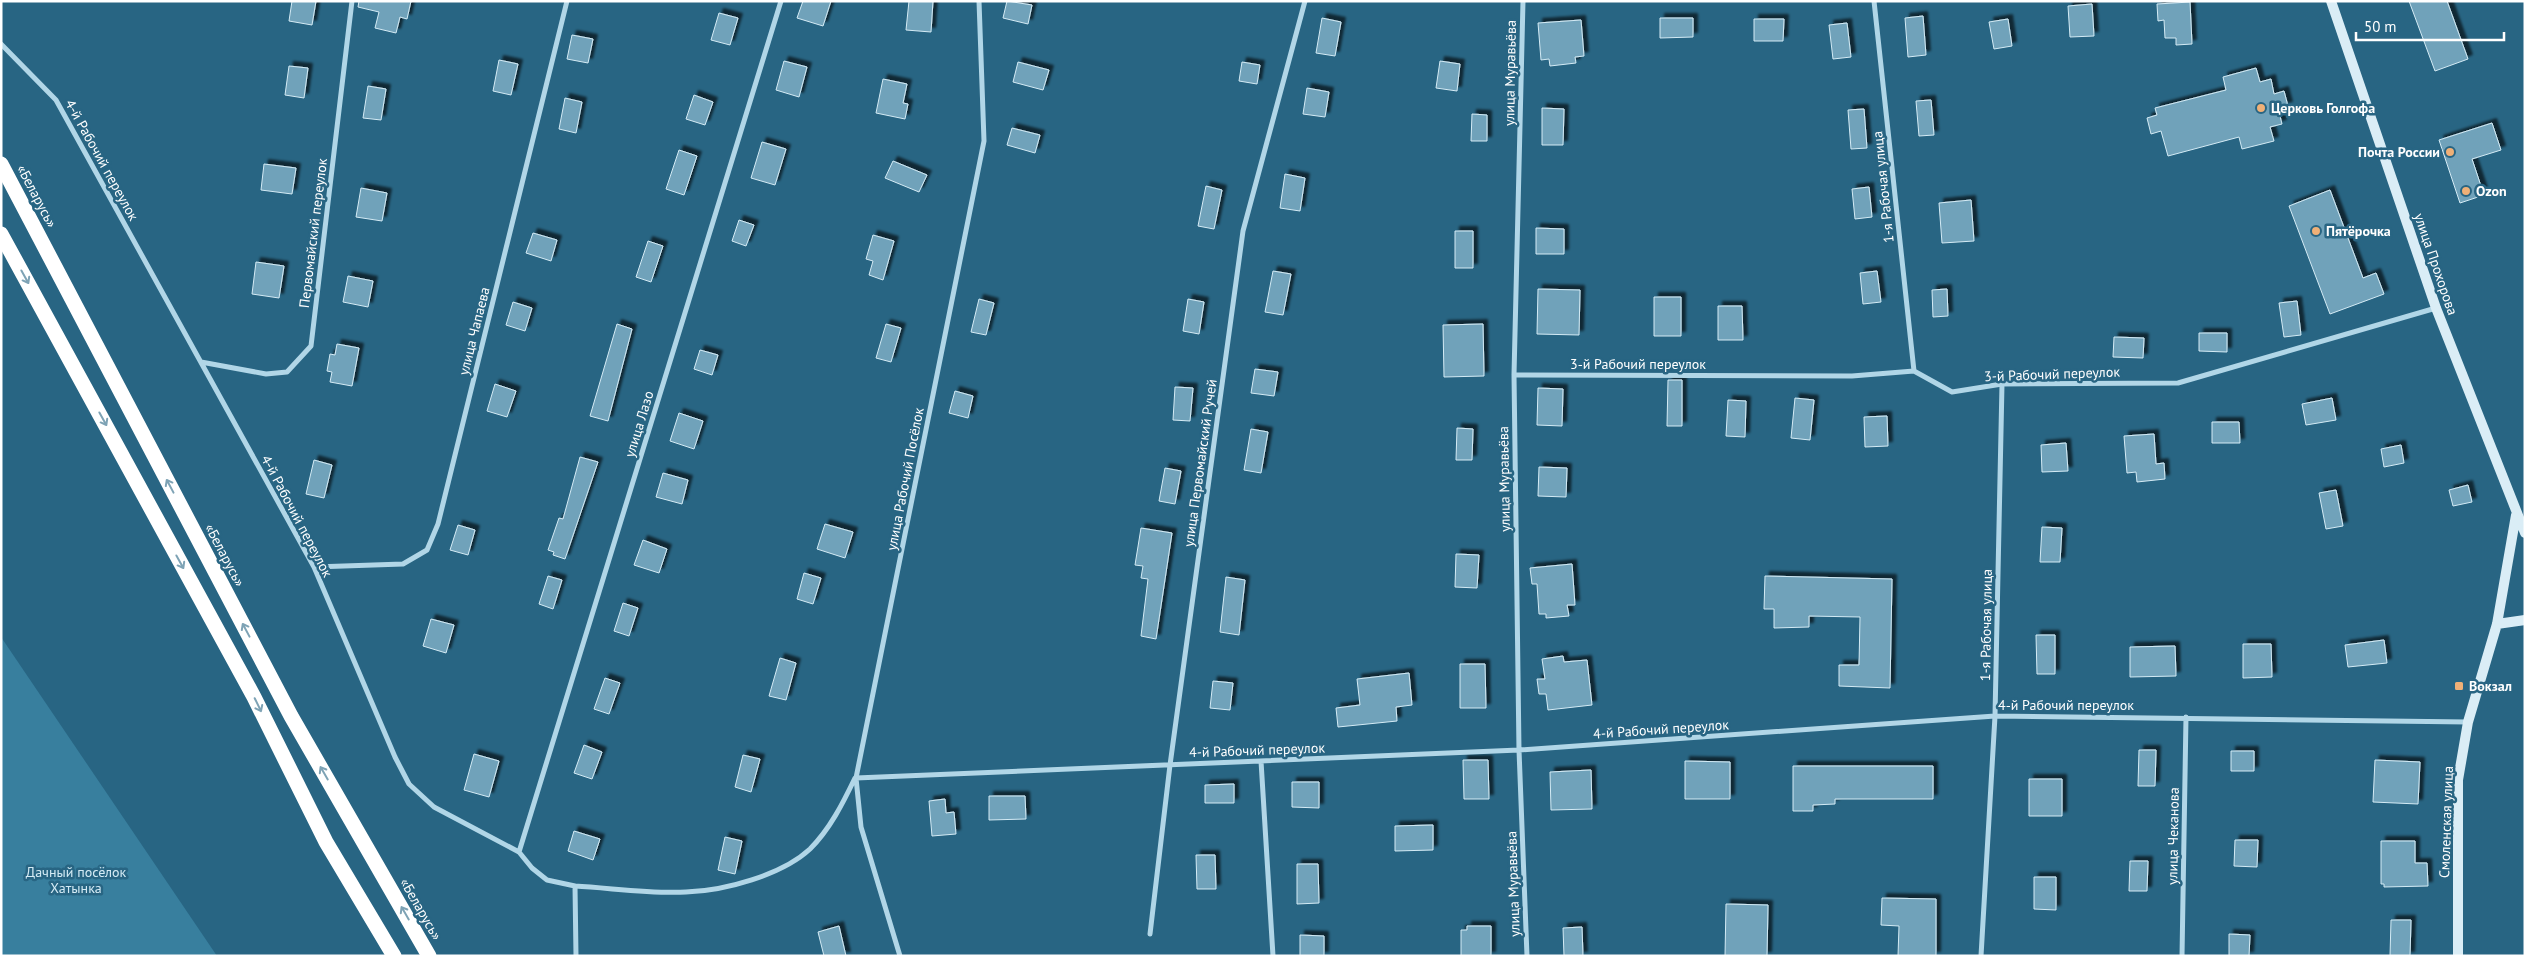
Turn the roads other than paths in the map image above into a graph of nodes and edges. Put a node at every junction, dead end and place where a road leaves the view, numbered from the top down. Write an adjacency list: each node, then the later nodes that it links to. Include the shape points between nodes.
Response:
1 (352, 1): 13 (street, Первомайский переулок, via 311,346 286,372 266,374)
2 (567, 1): 19 (street, улица Чапаева, via 435,533 427,550 403,564)
3 (781, 1): 29 (street, улица Лазо)
4 (979, 1): 28 (street, улица Рабочий Посёлок, via 984,141)
5 (1305, 1): 27 (street, улица Первомайский Ручей, via 1243,231)
6 (1523, 1): 15 (street, улица Муравьёва)
7 (1874, 1): 14 (street, 1-я Рабочая улица)
8 (2331, 1): 12 (street, улица Прохорова)
9 (1, 44): 13 (street, 4-й Рабочий переулок, via 56,100)
10 (1, 164): 33 (highway, «Беларусь», one-way to 10, via 291,716)
11 (1, 234): 32 (highway, one-way to 32, via 254,696 326,842)
12 (2436, 308): 16 (street, 3-й Рабочий переулок, via 2178,383); 17 (street, улица Прохорова)
13 (201, 362): 19 (street, 4-й Рабочий переулок)
14 (1914, 371): 15 (street, 3-й Рабочий переулок, via 1852,376); 16 (street, 3-й Рабочий переулок, via 1952,392)
15 (1514, 375): 25 (street, улица Муравьёва)
16 (2002, 384): 22 (street, 1-я Рабочая улица)
17 (2516, 515): 18 (street, улица Прохорова); 21 (street, Смоленская улица)
18 (2525, 533)
19 (314, 567): 29 (street, 4-й Рабочий переулок, via 409,784 434,807)
20 (2525, 620): 21 (street)
21 (2497, 624): 24 (street, Смоленская улица)
22 (1996, 716): 23 (street, 4-й Рабочий переулок); 25 (street, 4-й Рабочий переулок); 38 (street, 1-я Рабочая улица)
23 (2186, 716): 24 (street, 4-й Рабочий переулок); 39 (street, улица Чеканова)
24 (2468, 722): 40 (street, Смоленская улица, via 2458,780)
25 (1519, 750): 26 (street, 4-й Рабочий переулок); 37 (street, улица Муравьёва)
26 (1261, 761): 27 (street, 4-й Рабочий переулок); 36 (street)
27 (1170, 765): 28 (street, 4-й Рабочий переулок); 31 (street, улица Первомайский Ручей)
28 (856, 778): 30 (street, 4-й Рабочий переулок, via 834,819 811,848 791,864 762,876 686,892); 35 (street, улица Рабочий Посёлок, via 861,827)
29 (519, 852): 30 (street, 4-й Рабочий переулок, via 547,880)
30 (576, 886): 34 (street)
31 (1150, 934)
32 (394, 956)
33 (429, 956)
34 (576, 956)
35 (900, 956)
36 (1273, 956)
37 (1527, 956)
38 (1982, 956)
39 (2182, 956)
40 (2458, 956)

